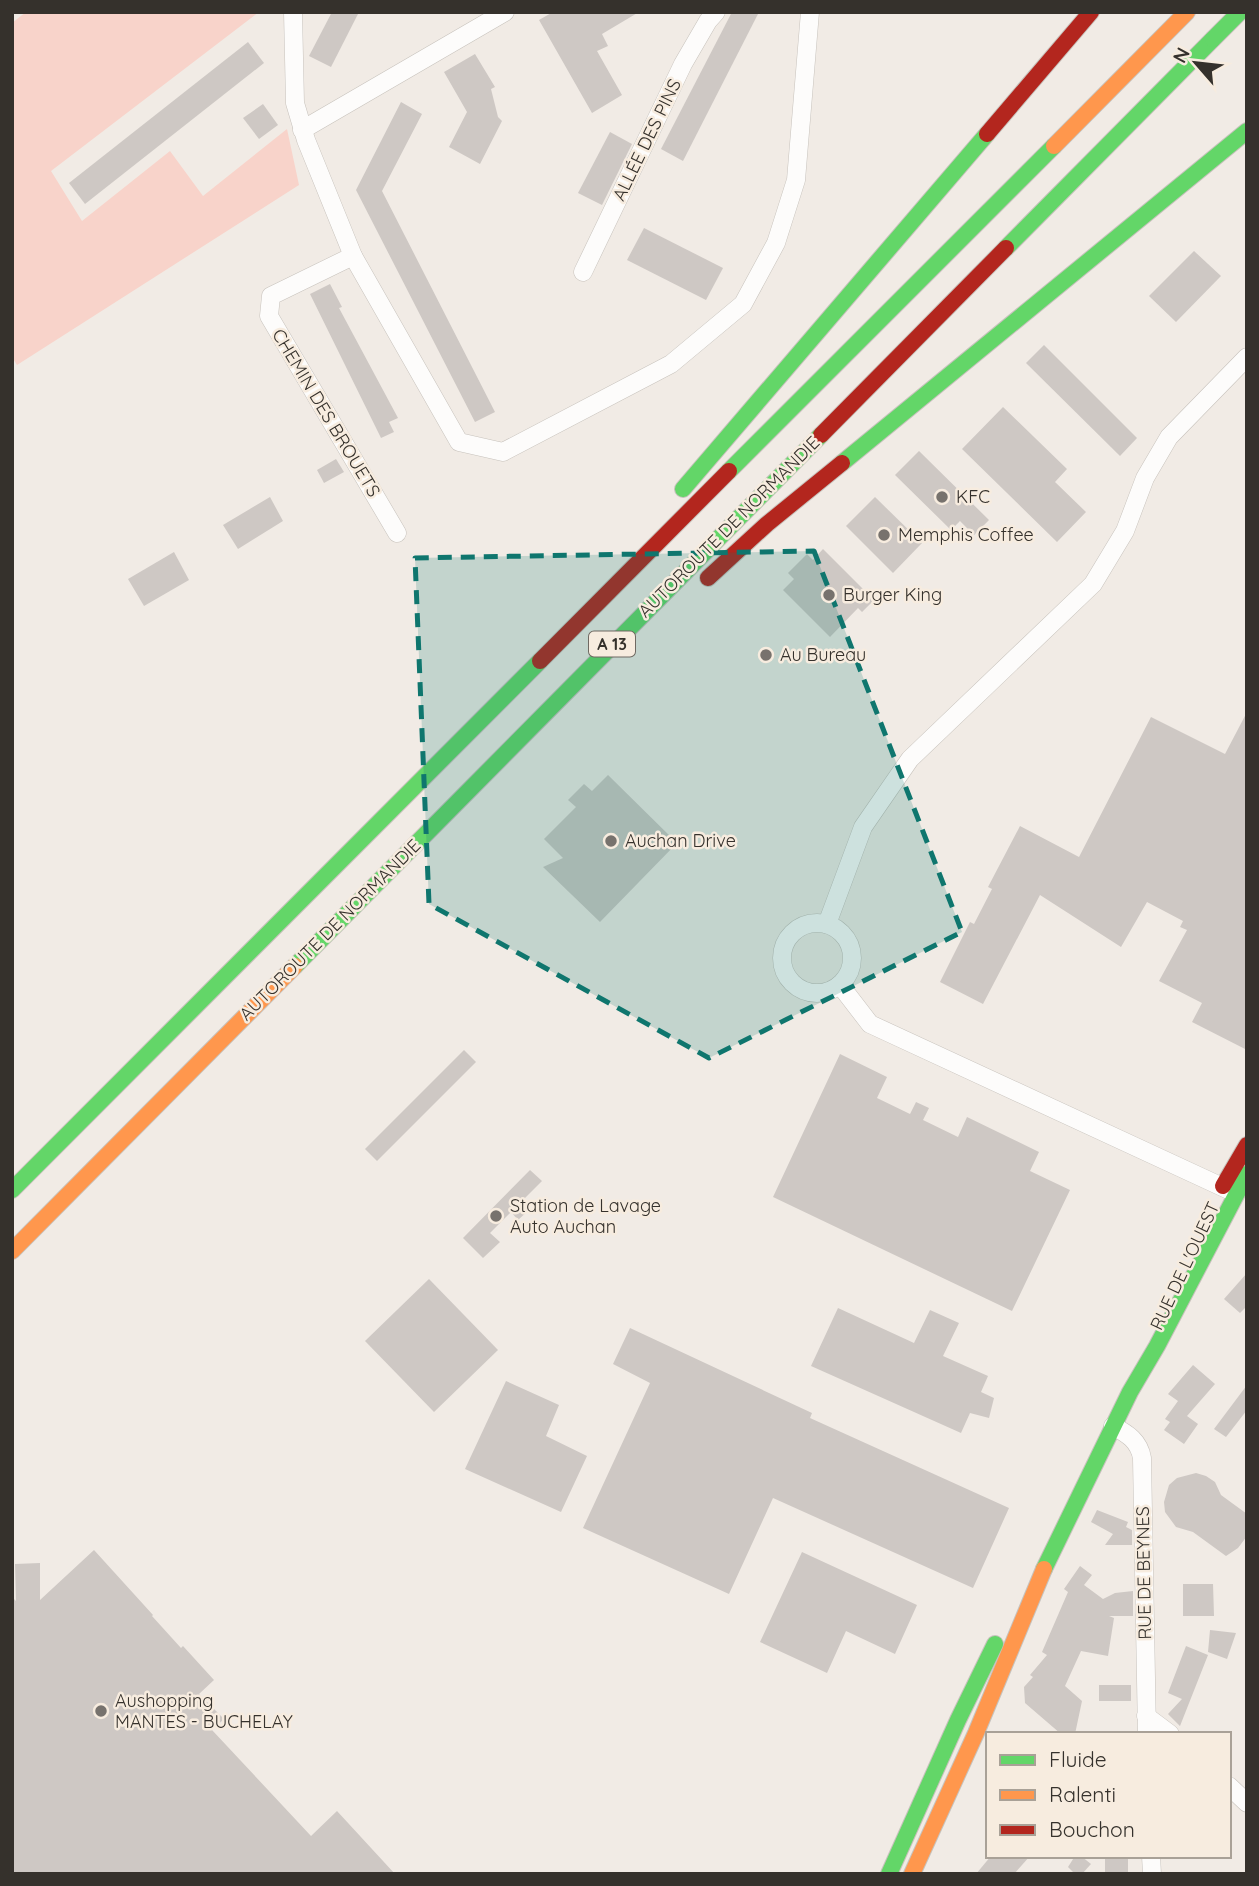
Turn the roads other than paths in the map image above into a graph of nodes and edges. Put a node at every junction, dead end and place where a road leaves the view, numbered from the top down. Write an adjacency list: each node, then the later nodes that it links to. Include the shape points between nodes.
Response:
1 (293, 12): 8 (street, via 295,103)
2 (504, 12): 8 (street)
3 (716, 12): 11 (street, ALLÉE DES PINS, via 683,64)
4 (810, 12): 10 (street, via 796,180 776,243 743,304 671,364 503,452 459,442)
5 (1091, 12): 13 (main road)
6 (1187, 12): 17 (main road, A 13)
7 (1240, 12): 16 (main road, AUTOROUTE DE NORMANDIE / A 13, bridge)
8 (302, 130): 10 (street)
9 (1244, 136): 16 (main road, via 767,524 689,595)
10 (353, 256): 14 (street, CHEMIN DES BROUETS, via 271,296 268,316)
11 (583, 272)
12 (1247, 357): 18 (street, via 1169,437 1145,478 1125,531 1093,584 910,759 863,827)
13 (673, 500)
14 (397, 533)
15 (612, 566): 17 (main road)
16 (637, 619): 24 (main road, AUTOROUTE DE NORMANDIE / A 13)
17 (579, 621): 22 (main road, A 13)
18 (827, 925): 19 (street, via 837,929 850,947 852,961); 19 (street, via 796,929 785,943 781,962 790,981 809,992 831,991)
19 (840, 985): 23 (street, via 870,1024)
20 (1247, 1145): 23 (main road, RUE DE L'OUEST)
21 (1247, 1174): 23 (main road, RUE DE L'OUEST)
22 (12, 1190)
23 (1230, 1190): 25 (main road, RUE DE L'OUEST, via 1167,1296)
24 (12, 1251)
25 (1113, 1426): 26 (main road, RUE DE L'OUEST); 27 (street, RUE DE BEYNES, via 1132,1437 1142,1458)
26 (1053, 1547): 31 (main road, via 989,1656); 32 (main road)
27 (1146, 1725): 28 (street)
28 (1165, 1732)
29 (1231, 1788): 30 (street)
30 (1247, 1803)
31 (889, 1874)
32 (912, 1874)

